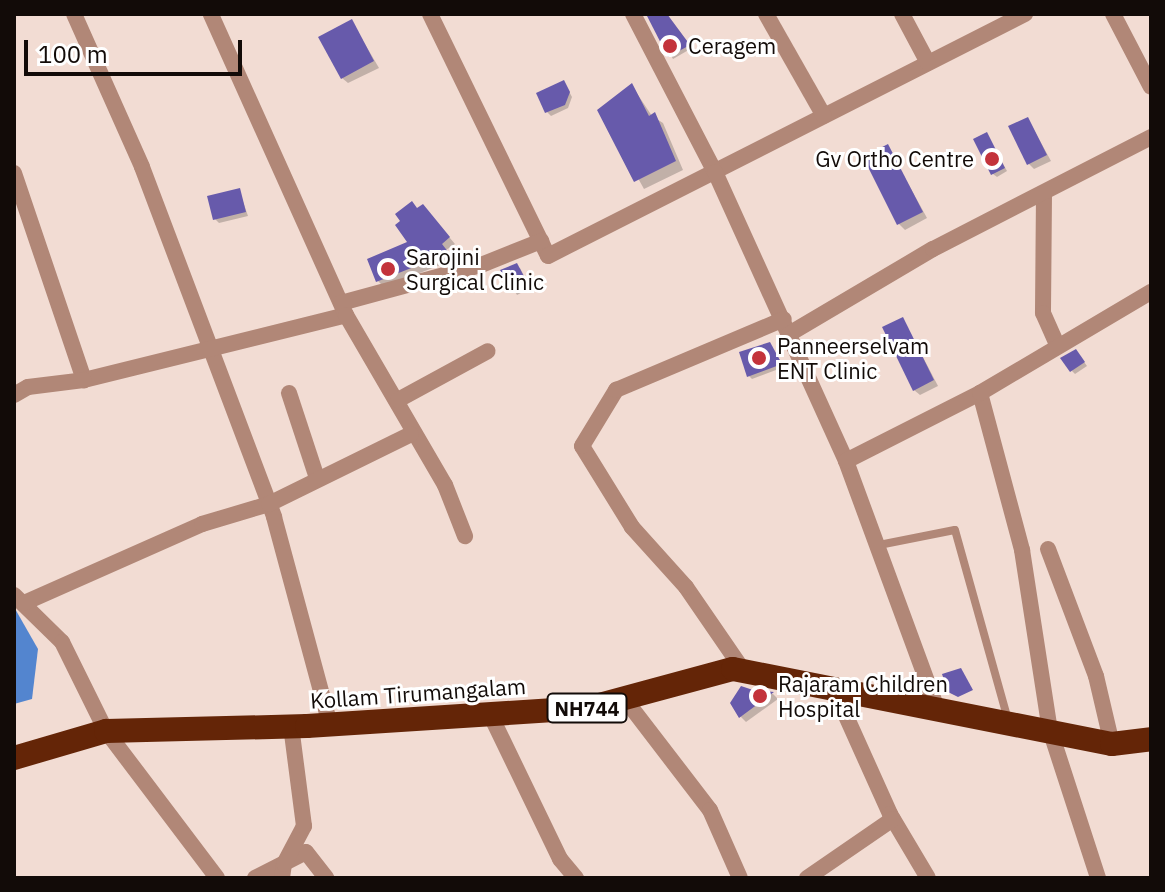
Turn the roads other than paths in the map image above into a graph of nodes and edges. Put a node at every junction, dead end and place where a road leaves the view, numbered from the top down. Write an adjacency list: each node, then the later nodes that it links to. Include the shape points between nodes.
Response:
1 (74, 14): 21 (street, via 142,167)
2 (211, 14): 18 (street)
3 (430, 14): 16 (street)
4 (633, 14): 13 (street)
5 (766, 14): 11 (street)
6 (902, 14): 9 (street)
7 (1025, 14): 9 (street)
8 (1113, 14): 10 (street)
9 (928, 63): 11 (street)
10 (1151, 87)
11 (824, 116): 13 (street)
12 (1151, 137): 15 (street)
13 (715, 172): 16 (street, via 548,256); 19 (street)
14 (14, 173): 23 (street)
15 (1044, 195): 19 (street); 20 (street, via 1043,313)
16 (541, 241): 18 (street)
17 (1151, 292): 20 (street)
18 (344, 309): 21 (street); 27 (street)
19 (787, 326): 29 (street); 36 (street, via 616,390 582,446 632,527 686,587)
20 (1058, 346): 25 (street)
21 (209, 350): 23 (street); 31 (street)
22 (488, 351): 27 (street)
23 (84, 380): 26 (street, via 28,387)
24 (289, 393): 30 (street)
25 (980, 393): 29 (street); 44 (street, via 1022,550)
26 (14, 395)
27 (398, 400): 28 (street)
28 (411, 434): 30 (street, via 329,477); 32 (street, via 445,485)
29 (846, 461): 33 (street)
30 (317, 478): 31 (street)
31 (269, 504): 35 (street, via 202,524); 42 (street)
32 (465, 536)
33 (879, 545): 39 (street); 41 (lane, via 955,530)
34 (1048, 549): 47 (street, via 1096,676)
35 (19, 599): 45 (street, via 62,642)
36 (743, 670): 37 (highway, Kollam Tirumangalam / NH744); 38 (highway, Kollam Tirumangalam / NH744)
37 (833, 687): 39 (highway, Kollam Tirumangalam / NH744); 49 (street)
38 (624, 698): 40 (highway, Kollam Tirumangalam / NH744, via 588,708); 55 (street, via 710,810)
39 (936, 706): 41 (highway, Kollam Tirumangalam / NH744)
40 (490, 714): 42 (highway, Kollam Tirumangalam / NH744); 54 (street, via 560,859)
41 (1009, 721): 44 (highway, Kollam Tirumangalam / NH744)
42 (330, 724): 43 (highway, Kollam Tirumangalam / NH744)
43 (291, 726): 45 (highway, Kollam Tirumangalam / NH744); 50 (street, via 304,826)
44 (1050, 730): 47 (highway, Kollam Tirumangalam / NH744); 58 (street)
45 (106, 731): 48 (highway, Kollam Tirumangalam / NH744); 51 (street)
46 (1151, 739): 47 (highway, Kollam Tirumangalam / NH744)
47 (1112, 744)
48 (14, 758)
49 (893, 819): 56 (street); 57 (street)
50 (283, 871): 52 (street); 53 (street, via 306,852)
51 (217, 878)
52 (255, 878)
53 (326, 878)
54 (576, 878)
55 (740, 878)
56 (807, 878)
57 (928, 878)
58 (1098, 878)

